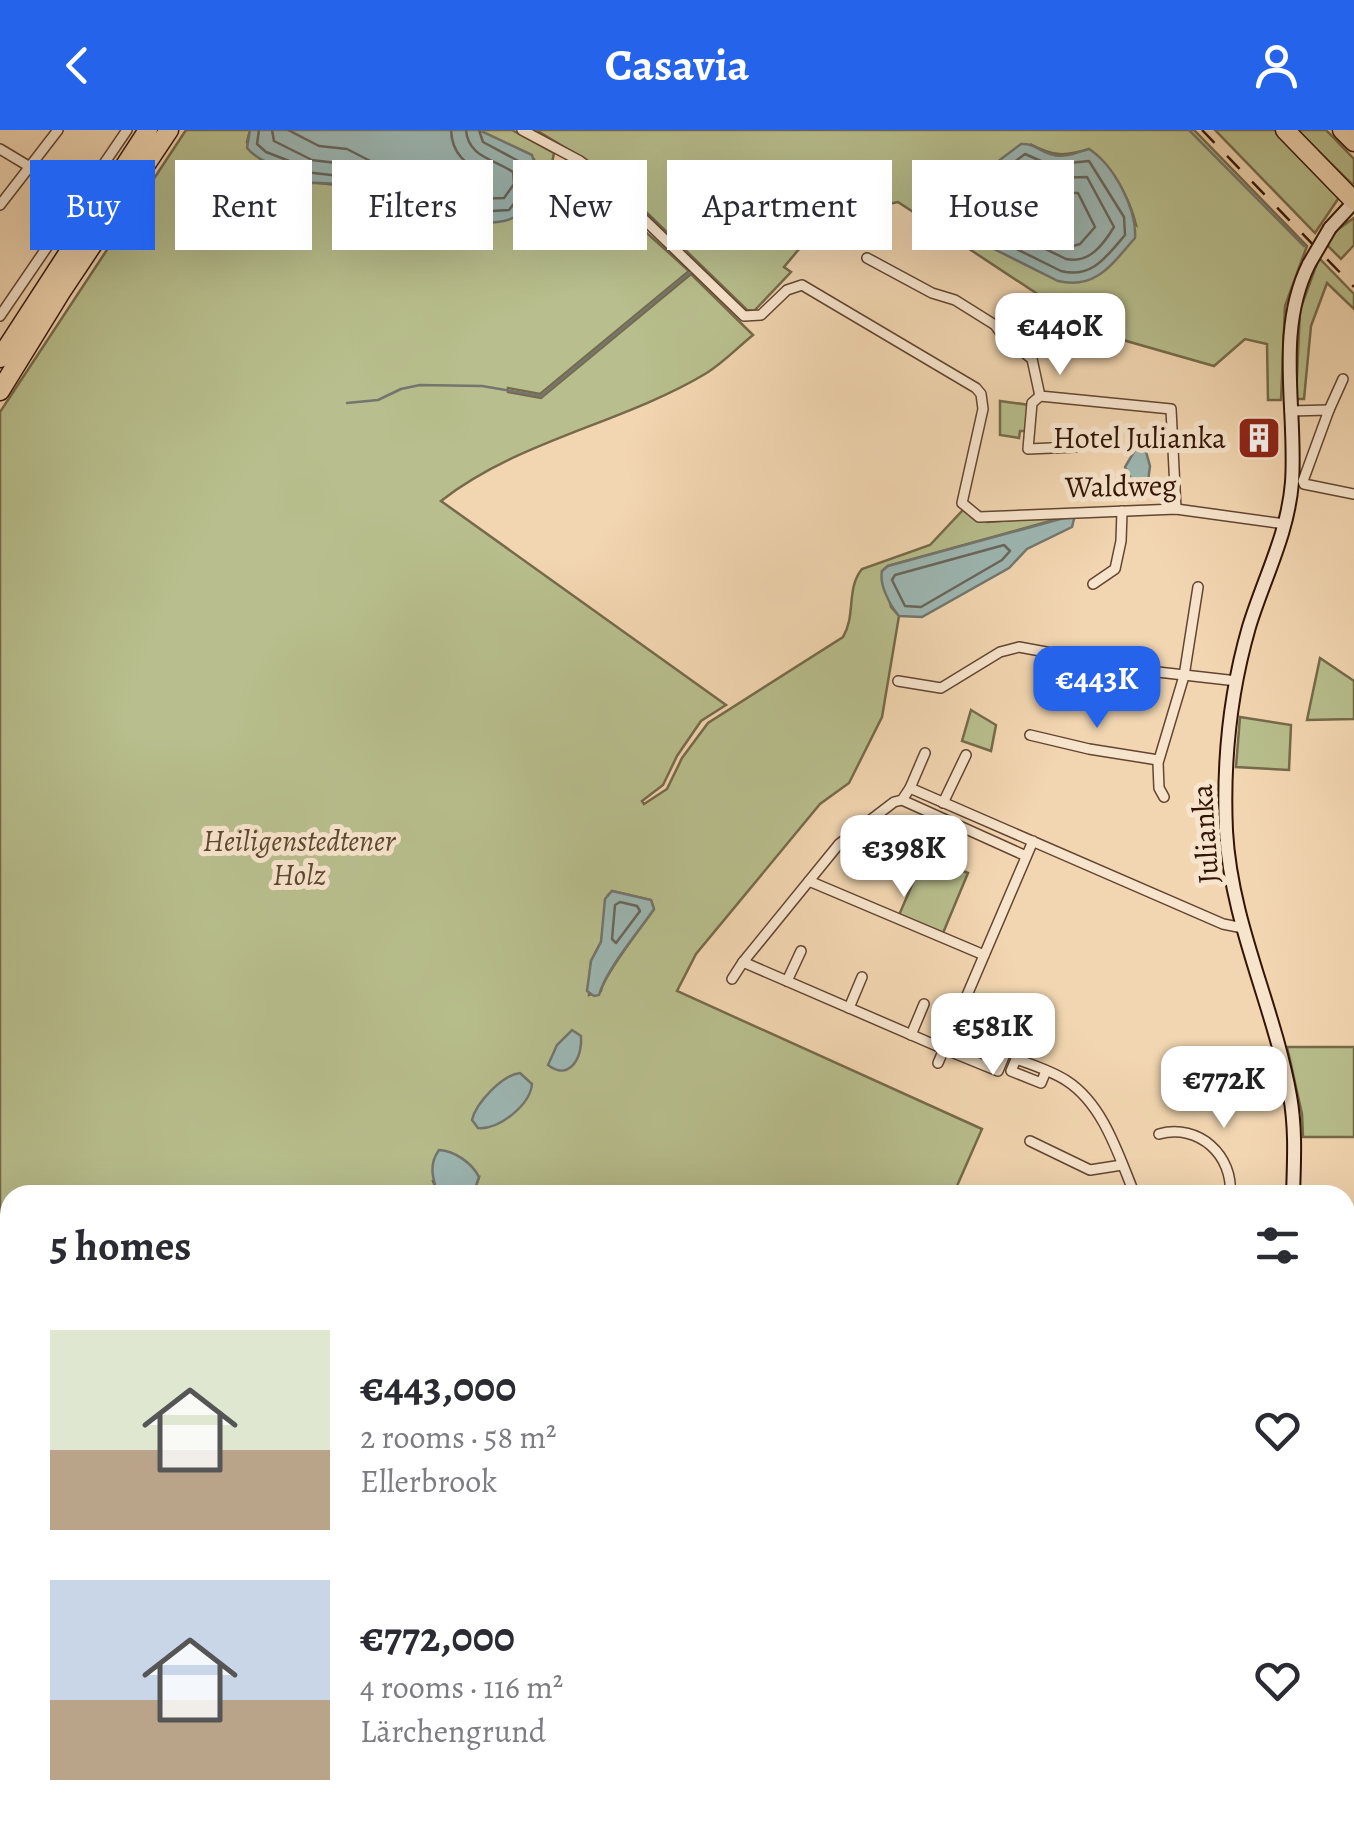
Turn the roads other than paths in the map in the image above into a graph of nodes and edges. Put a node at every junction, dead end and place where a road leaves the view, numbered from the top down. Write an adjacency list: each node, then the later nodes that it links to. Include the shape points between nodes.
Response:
1 (58, 130): 10 (street)
2 (127, 130): 15 (street)
3 (148, 130): 16 (highway)
4 (169, 130): 18 (highway)
5 (522, 130): 25 (street, Waldweg, via 596,173 744,316 761,315 802,285 976,388 983,408 962,503 970,511 987,519)
6 (1286, 130): 12 (highway)
7 (1342, 130): 8 (highway)
8 (1354, 142)
9 (0, 149): 11 (street)
10 (35, 160)
11 (30, 167): 13 (street)
12 (1354, 202): 21 (street, Julianka, bridge, via 1309,264 1291,326)
13 (0, 205)
14 (867, 258): 19 (street, via 995,324 1032,359)
15 (0, 316)
16 (0, 358)
17 (1343, 379): 20 (street)
18 (0, 391)
19 (1040, 396): 22 (street, via 1032,403 1028,449); 24 (street, via 1171,409)
20 (1329, 410): 21 (street); 23 (street, via 1302,481)
21 (1290, 411): 26 (street, Julianka, via 1292,484)
22 (1075, 448)
23 (1354, 494)
24 (1176, 509): 25 (street, Waldweg); 26 (street, Waldweg)
25 (1122, 511): 27 (street, via 1115,569)
26 (1285, 524): 30 (street, Julianka)
27 (1093, 584)
28 (1198, 587): 29 (street)
29 (1184, 676): 30 (street); 31 (street, via 1019,647 941,688); 35 (street)
30 (1237, 681): 43 (street, Julianka, via 1226,797)
31 (898, 682)
32 (1030, 735): 35 (street)
33 (926, 753): 36 (street)
34 (966, 754): 39 (street)
35 (1158, 760): 37 (street)
36 (910, 788): 38 (street); 39 (street)
37 (1164, 797)
38 (902, 800): 41 (street); 42 (street, via 847,836)
39 (943, 804): 40 (street)
40 (1033, 841): 41 (street); 43 (street)
41 (1026, 856): 45 (street)
42 (809, 881): 45 (street); 46 (street)
43 (1242, 928): 62 (street, Julianka, via 1290,1097)
44 (800, 951): 49 (street)
45 (984, 955): 52 (street)
46 (743, 962): 48 (street); 49 (street)
47 (862, 976): 51 (street)
48 (732, 979)
49 (786, 981): 51 (street)
50 (924, 1004): 53 (street)
51 (848, 1008): 53 (street)
52 (953, 1029): 54 (street); 54 (street, via 1006,1052 998,1071)
53 (911, 1034): 54 (street)
54 (944, 1048): 55 (street)
55 (938, 1063)
56 (1046, 1071): 59 (street, via 1087,1099)
57 (1159, 1134): 61 (street, via 1184,1133 1210,1144 1228,1166)
58 (1030, 1141): 59 (street, via 1090,1170)
59 (1122, 1165): 60 (street)
60 (1131, 1185)
61 (1229, 1185)
62 (1293, 1185)

